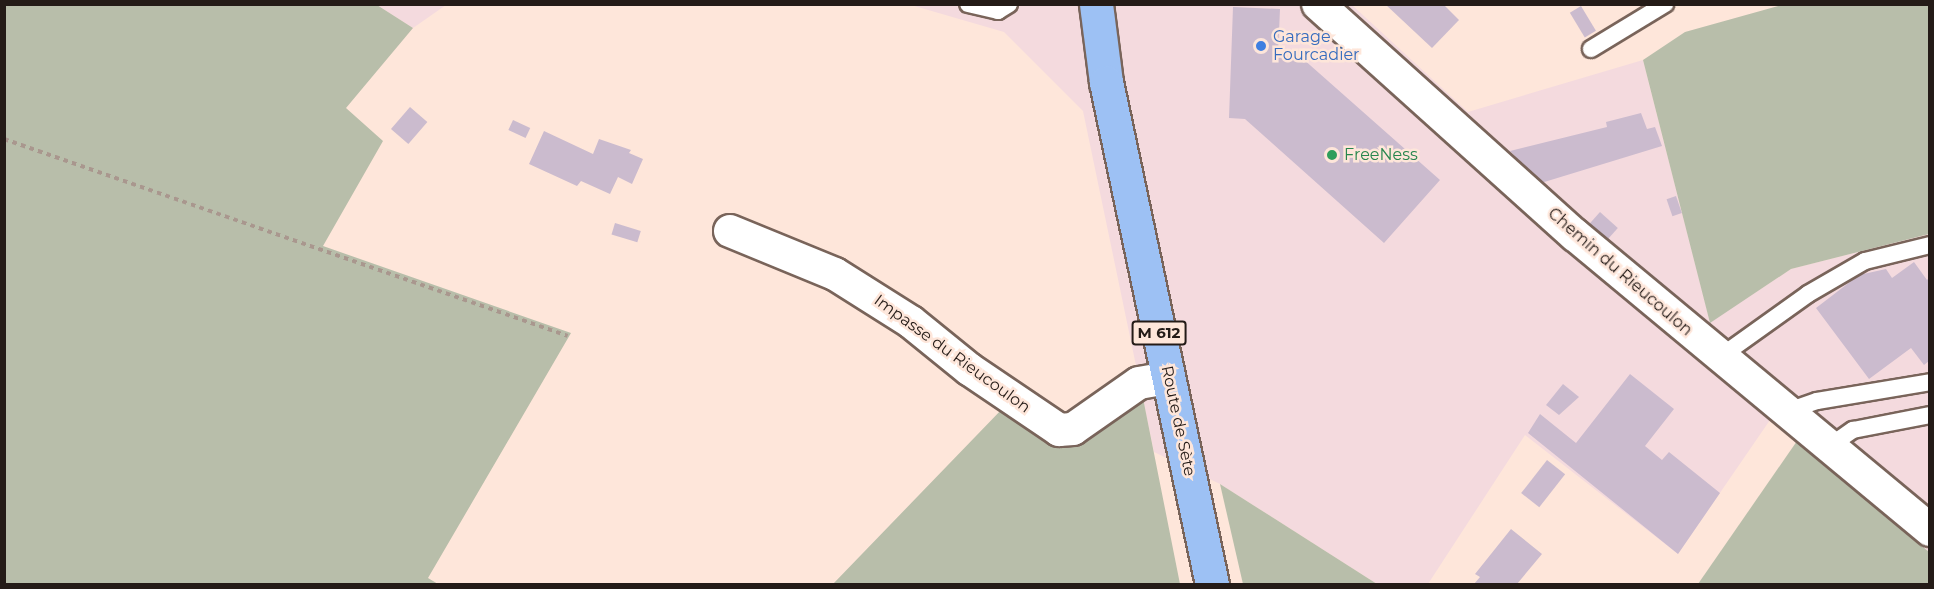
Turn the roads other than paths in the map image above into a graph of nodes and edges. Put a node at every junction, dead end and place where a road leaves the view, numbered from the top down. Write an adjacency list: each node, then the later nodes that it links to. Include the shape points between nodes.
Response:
1 (968, 4): 2 (lane, via 998,11)
2 (1009, 4)
3 (1083, 4): 8 (main road, Route de Sète / M 612)
4 (1096, 4): 8 (main road, Route de Sète / M 612)
5 (1318, 4): 11 (street, Chemin du Rieucoulon, via 1575,235)
6 (1665, 4): 7 (lane)
7 (1591, 49)
8 (1106, 82): 12 (main road, Route de Sète / M 612)
9 (730, 231): 12 (street, Impasse du Rieucoulon, via 835,273 911,322 969,369 1059,430 1073,429 1139,383)
10 (1929, 244): 11 (lane, via 1865,261 1808,294)
11 (1720, 357): 14 (street, Chemin du Rieucoulon)
12 (1168, 378): 18 (main road, Route de Sète / M 612)
13 (1929, 382): 14 (lane, via 1849,395)
14 (1785, 412): 16 (street, Chemin du Rieucoulon)
15 (1929, 414): 16 (lane, via 1853,430)
16 (1827, 448): 17 (street, Chemin du Rieucoulon)
17 (1929, 530)
18 (1212, 585)

